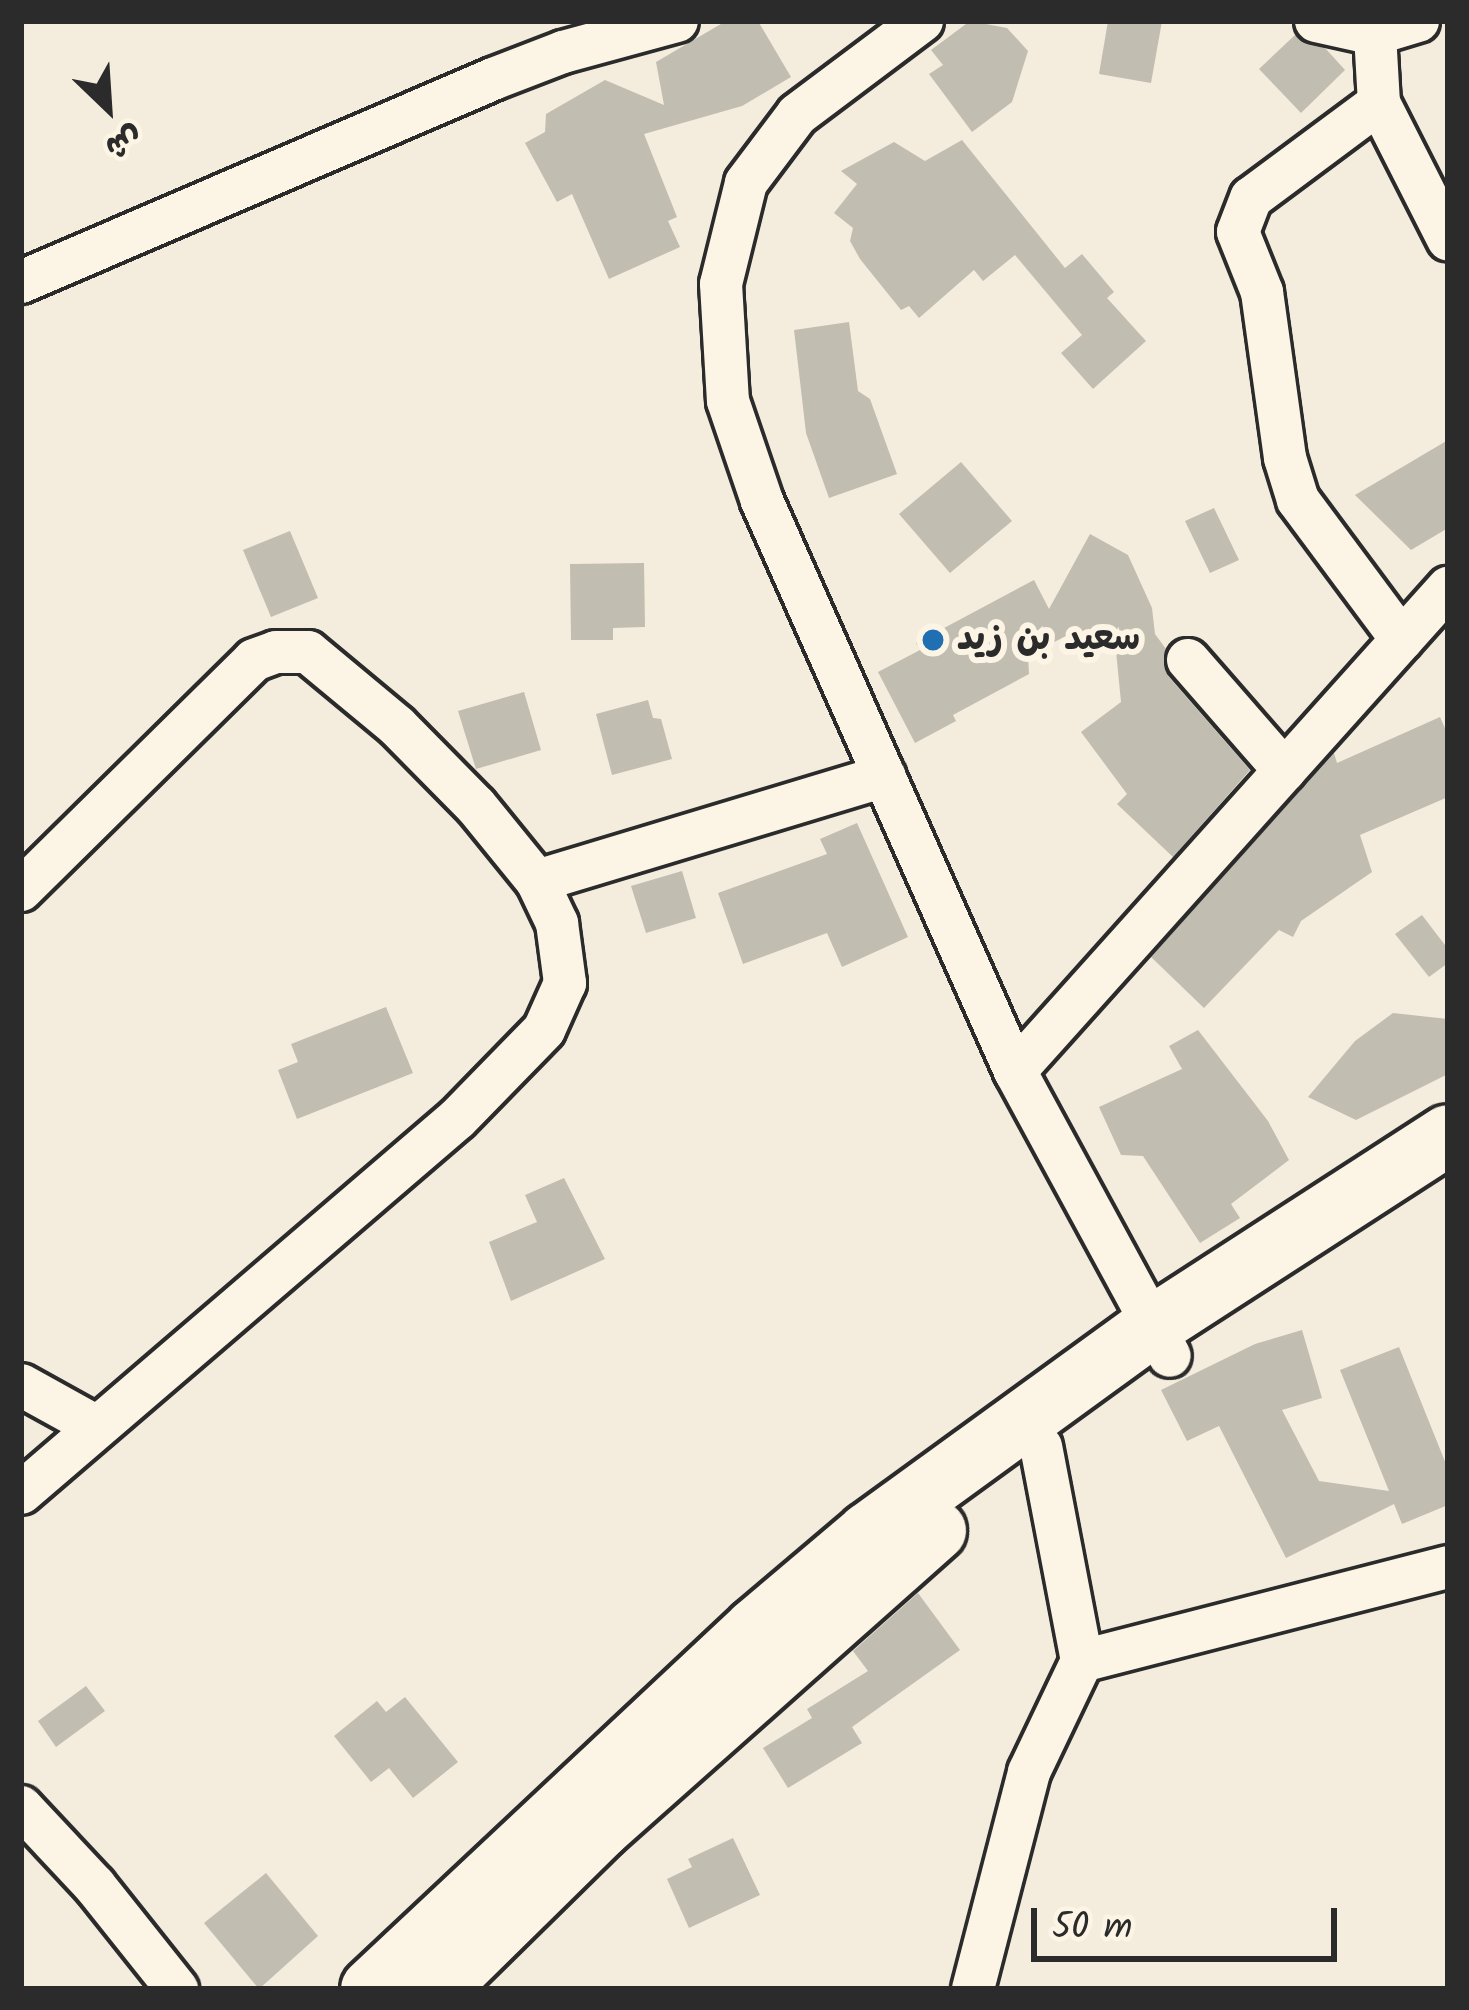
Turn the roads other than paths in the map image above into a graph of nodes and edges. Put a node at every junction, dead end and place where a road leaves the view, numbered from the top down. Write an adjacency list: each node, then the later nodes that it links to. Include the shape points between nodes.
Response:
1 (676, 21): 8 (street, via 475,86)
2 (922, 21): 13 (street, via 827,88 772,146 746,183 721,284 723,357 741,449)
3 (1316, 21): 5 (street)
4 (1418, 21): 5 (street)
5 (1375, 34): 6 (street)
6 (1379, 103): 7 (street); 10 (street, via 1251,198 1238,232 1262,292 1298,500)
7 (1448, 239)
8 (21, 282)
9 (1448, 588): 10 (street)
10 (1402, 640): 12 (street)
11 (1188, 660): 12 (street)
12 (1285, 771): 16 (street)
13 (884, 776): 14 (street); 16 (street)
14 (537, 881): 15 (street, via 476,806 339,672 308,652 276,652 254,660 200,710); 21 (street, via 565,952 565,982 544,1030 458,1119)
15 (21, 890)
16 (1015, 1071): 19 (street)
17 (1448, 1135): 19 (street)
18 (1448, 1176): 19 (street)
19 (1161, 1341): 22 (street); 28 (street, via 955,1465 772,1614)
20 (21, 1384): 21 (street)
21 (97, 1427): 23 (street)
22 (1041, 1448): 25 (street); 29 (street, via 902,1558 601,1828)
23 (21, 1493)
24 (1448, 1567): 25 (street)
25 (1082, 1661): 30 (street, via 1029,1772)
26 (21, 1808): 27 (street)
27 (177, 1989)
28 (371, 1989)
29 (437, 1989)
30 (973, 1989)

